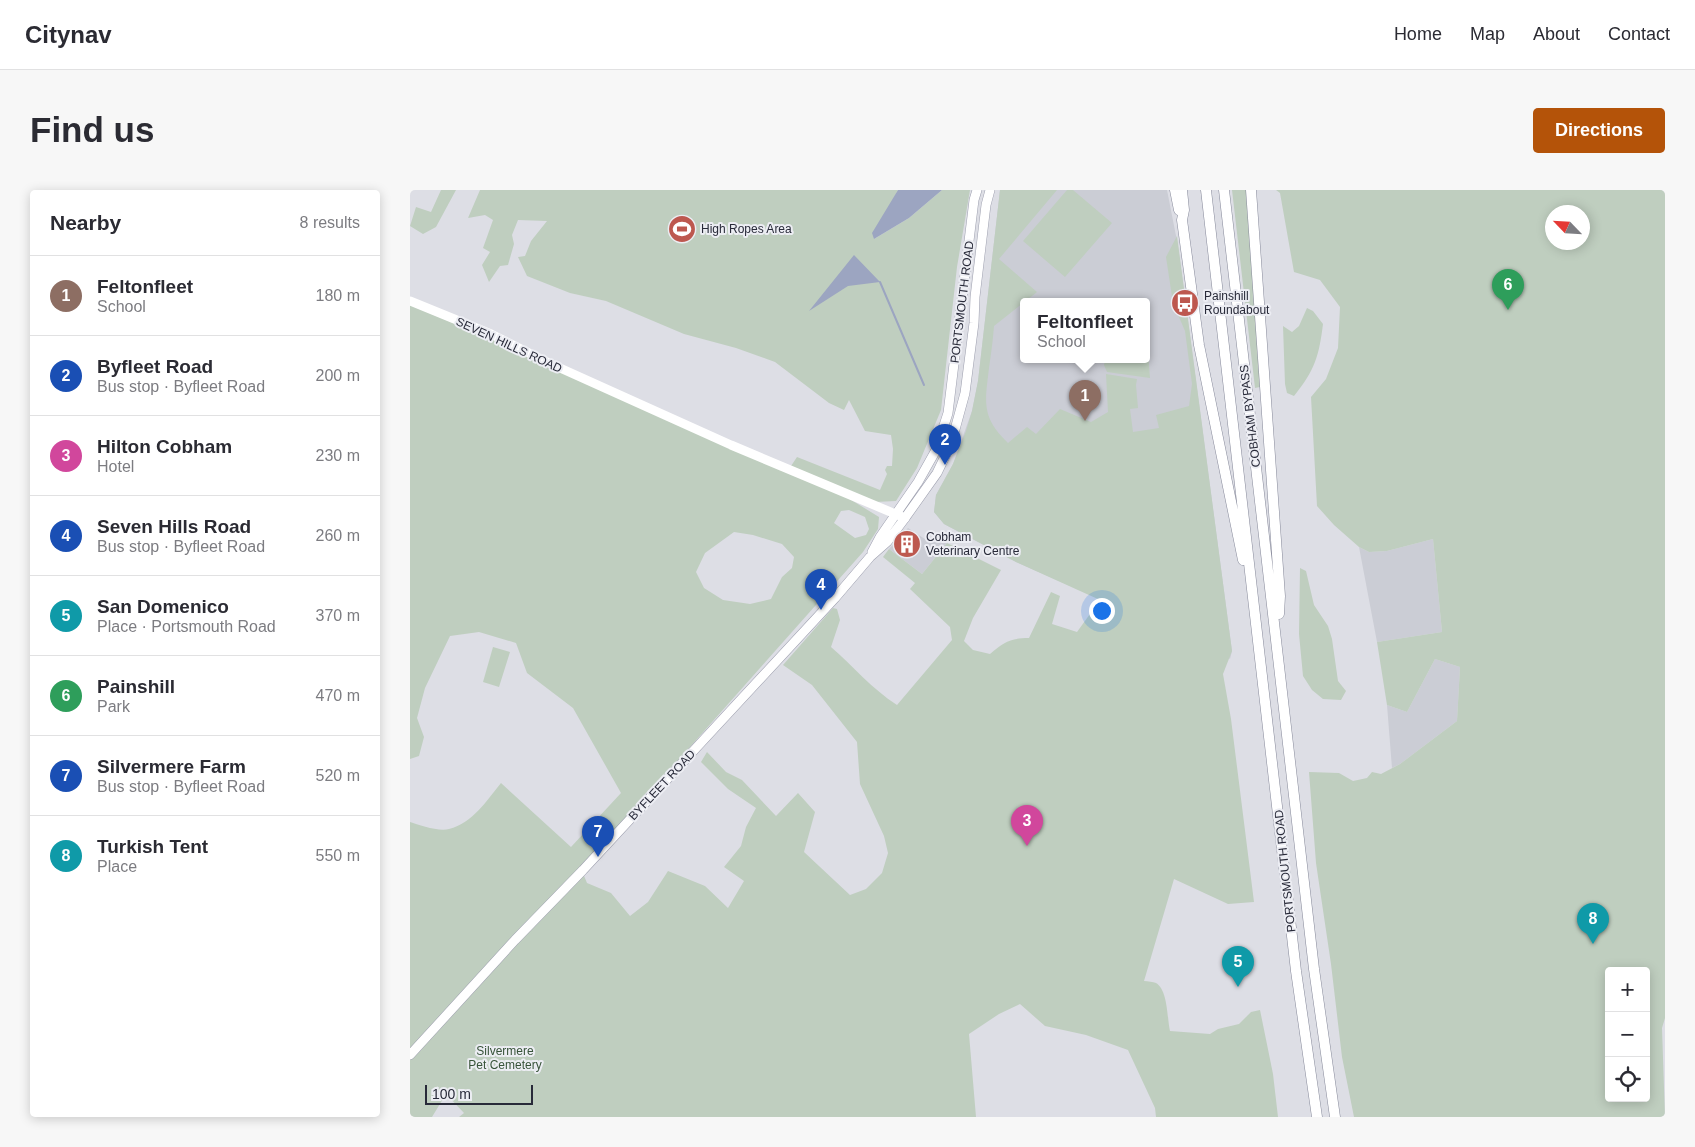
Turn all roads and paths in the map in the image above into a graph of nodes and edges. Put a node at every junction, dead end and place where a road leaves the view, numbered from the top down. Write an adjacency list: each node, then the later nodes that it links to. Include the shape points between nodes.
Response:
1 (976, 190): 11 (main road, PORTSMOUTH ROAD)
2 (990, 190): 10 (main road, PORTSMOUTH ROAD)
3 (1175, 190): 8 (highway)
4 (1182, 190): 8 (highway)
5 (1206, 190): 15 (highway, COBHAM BYPASS)
6 (1224, 190): 16 (highway, COBHAM BYPASS)
7 (1251, 190): 16 (highway, via 1280,596)
8 (1182, 220): 15 (highway, via 1199,345)
9 (410, 301): 12 (main road, SEVEN HILLS ROAD, via 491,334 720,440 883,509)
10 (974, 323): 13 (main road, BYFLEET ROAD, via 965,393 954,434 937,473)
11 (948, 413): 12 (main road, BYFLEET ROAD, via 936,450)
12 (898, 511): 13 (main road, SEVEN HILLS ROAD); 14 (main road, BYFLEET ROAD)
13 (905, 518): 14 (main road, BYFLEET ROAD, via 887,542)
14 (870, 557): 17 (main road, BYFLEET ROAD, via 836,598)
15 (1256, 624): 18 (highway, PORTSMOUTH ROAD, via 1296,971)
16 (1277, 643): 19 (highway, PORTSMOUTH ROAD)
17 (410, 1054)
18 (1317, 1117)
19 (1334, 1117)

